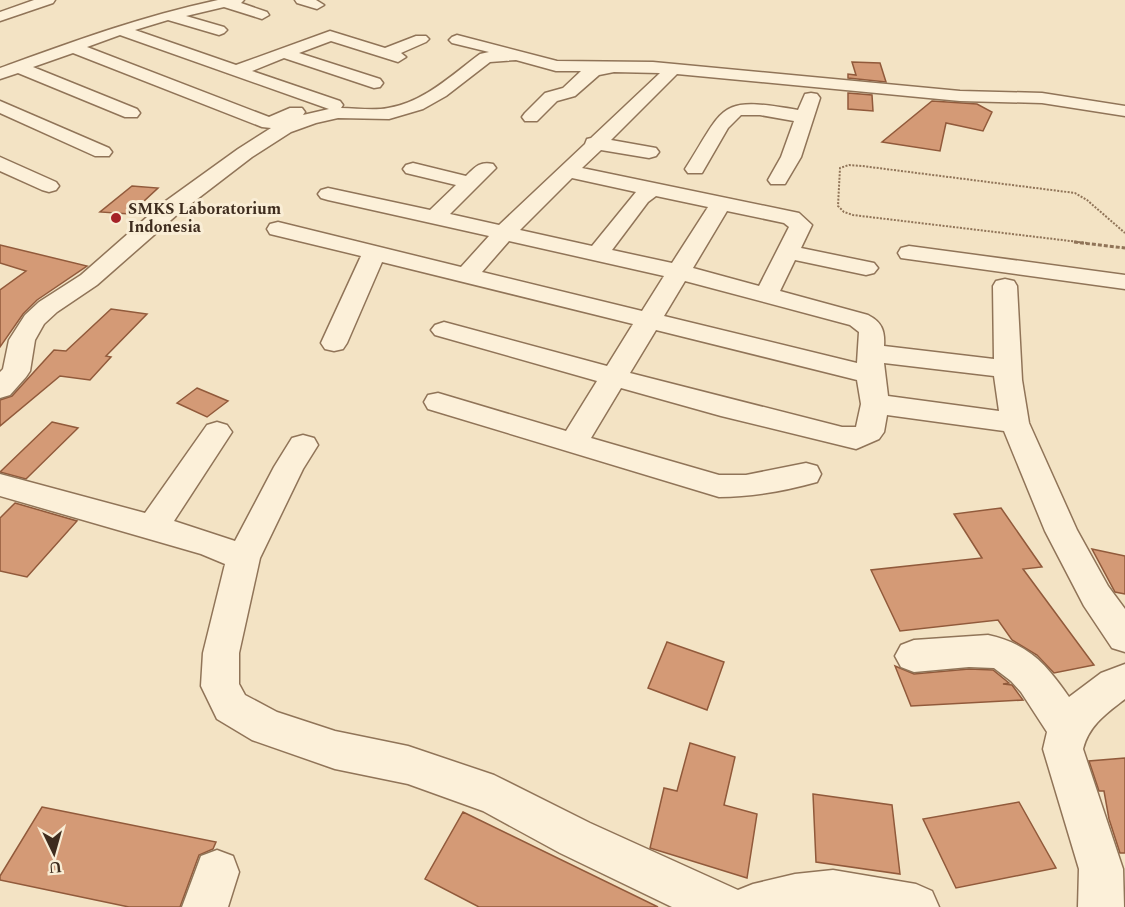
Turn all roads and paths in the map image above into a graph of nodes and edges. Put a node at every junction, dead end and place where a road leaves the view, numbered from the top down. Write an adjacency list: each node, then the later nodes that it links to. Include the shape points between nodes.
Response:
1 (48, 0): 5 (street)
2 (302, 0): 4 (street)
3 (231, 2): 6 (street); 7 (street)
4 (326, 3)
5 (3, 14)
6 (169, 15): 8 (street); 9 (street)
7 (262, 15)
8 (120, 30): 12 (street); 16 (street)
9 (219, 30)
10 (421, 39): 13 (street, via 392,55 330,36)
11 (457, 40): 14 (street, via 505,49)
12 (72, 47): 15 (street); 16 (street, via 268,123 328,103)
13 (284, 53): 16 (street); 19 (street)
14 (501, 55): 18 (street, via 523,56 556,66 635,66); 62 (street, via 474,64 440,93 417,105 389,114 327,114 291,125 262,142 171,208 89,280 33,321 22,340 16,371)
15 (18, 67): 17 (street); 25 (street)
16 (236, 71)
17 (0, 74)
18 (668, 74): 20 (street); 21 (street); 27 (street, via 597,70 569,92 551,97); 29 (street)
19 (374, 83)
20 (814, 83): 22 (street); 28 (street)
21 (749, 88)
22 (996, 92): 24 (street); 26 (street)
23 (0, 106): 30 (street)
24 (1124, 112)
25 (131, 113)
26 (997, 116)
27 (531, 117)
28 (805, 117): 34 (street, via 734,111); 36 (street)
29 (594, 143): 31 (street); 35 (street)
30 (102, 152)
31 (649, 152)
32 (0, 163): 37 (street)
33 (413, 169): 41 (street, via 479,176)
34 (695, 169)
35 (569, 171): 38 (street); 43 (street)
36 (778, 180)
37 (50, 186)
38 (651, 189): 40 (street); 48 (street)
39 (328, 194): 41 (street)
40 (720, 203): 46 (street, via 791,218 801,225); 51 (street)
41 (435, 217): 43 (street)
42 (278, 229): 47 (street)
43 (504, 232): 48 (street); 52 (street)
44 (1125, 233): 45 (path, via 1076,193 862,166 840,168 838,206 853,215)
45 (1125, 248)
46 (789, 252): 50 (street); 55 (street)
47 (374, 253): 52 (street); 58 (street)
48 (598, 253): 51 (street)
49 (909, 253): 53 (street)
50 (866, 268)
51 (680, 272): 55 (street); 56 (street)
52 (466, 276): 56 (street)
53 (1125, 282)
54 (1005, 286): 60 (street)
55 (767, 294): 59 (street, via 868,325 872,332)
56 (649, 321): 59 (street); 61 (street)
57 (444, 330): 61 (street)
58 (334, 343)
59 (871, 364): 60 (street); 64 (street)
60 (1009, 369): 65 (street)
61 (615, 378): 64 (street, via 856,439 869,432); 67 (street)
62 (0, 389)
63 (438, 402): 67 (street)
64 (875, 404): 65 (street)
65 (1015, 423): 73 (street, via 1061,531 1096,596)
66 (217, 432): 71 (street)
67 (573, 443): 69 (street, via 718,486 746,486)
68 (303, 445): 72 (street)
69 (806, 474)
70 (0, 485): 71 (street)
71 (153, 527): 72 (street)
72 (243, 558): 78 (street, via 221,652 220,686 231,707 266,727 335,750 408,765 494,795)
73 (1125, 637)
74 (914, 656): 76 (street, via 990,651 1009,658 1025,670)
75 (1125, 681): 76 (street, via 1085,707)
76 (1068, 729): 77 (street, via 1063,748 1071,780)
77 (1109, 883)
78 (722, 907)
79 (753, 907): 80 (street, via 833,893)
80 (916, 907)

